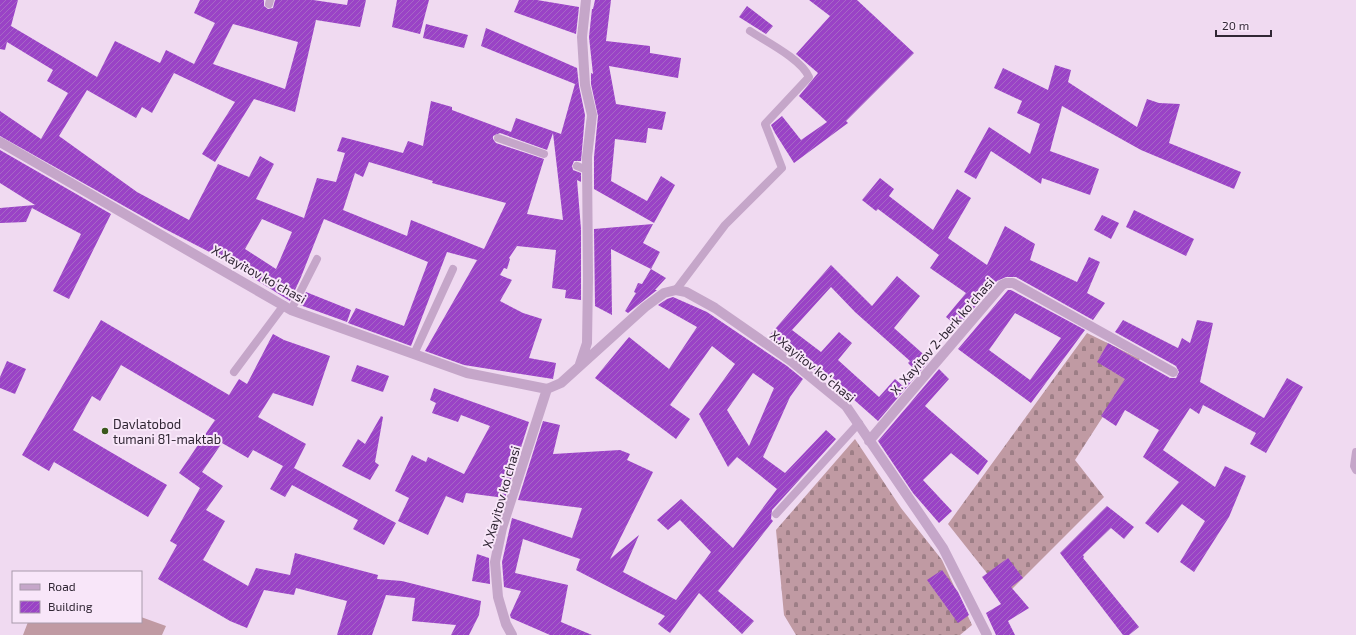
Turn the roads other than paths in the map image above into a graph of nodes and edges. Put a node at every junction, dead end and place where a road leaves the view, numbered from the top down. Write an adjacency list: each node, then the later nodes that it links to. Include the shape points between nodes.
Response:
1 (586, 0): 7 (street, via 582,37 585,85 592,115)
2 (750, 31): 10 (lane, via 797,62 806,70 809,77 765,124 782,168 726,225)
3 (498, 138): 5 (lane)
4 (0, 142): 11 (street, X.Xayitov koʻchasi)
5 (544, 154)
6 (577, 166): 7 (lane)
7 (587, 170): 13 (street, via 587,343)
8 (317, 259): 11 (lane)
9 (453, 269): 12 (lane)
10 (676, 290): 13 (street, via 664,293 645,307); 17 (street, X.Xayitov koʻchasi, via 686,292 715,308 792,362 846,406)
11 (287, 307): 12 (street, X.Xayitov koʻchasi); 14 (lane)
12 (414, 354): 16 (street, X.Xayitov koʻchasi, via 467,373)
13 (580, 365): 16 (street, via 560,384)
14 (234, 372)
15 (1173, 372): 18 (street, X. Xayitov 2-berk koʼchasi, via 1013,283 1006,282)
16 (548, 389): 22 (street, X.Xayitov koʻchasi, via 502,528 495,562 498,597)
17 (859, 424): 18 (street, X.Xayitov koʻchasi); 21 (lane)
18 (869, 441): 23 (street, X.Xayitov koʻchasi, via 942,548)
19 (1356, 452): 20 (lane)
20 (1356, 470)
21 (776, 514)
22 (512, 635)
23 (987, 635)

